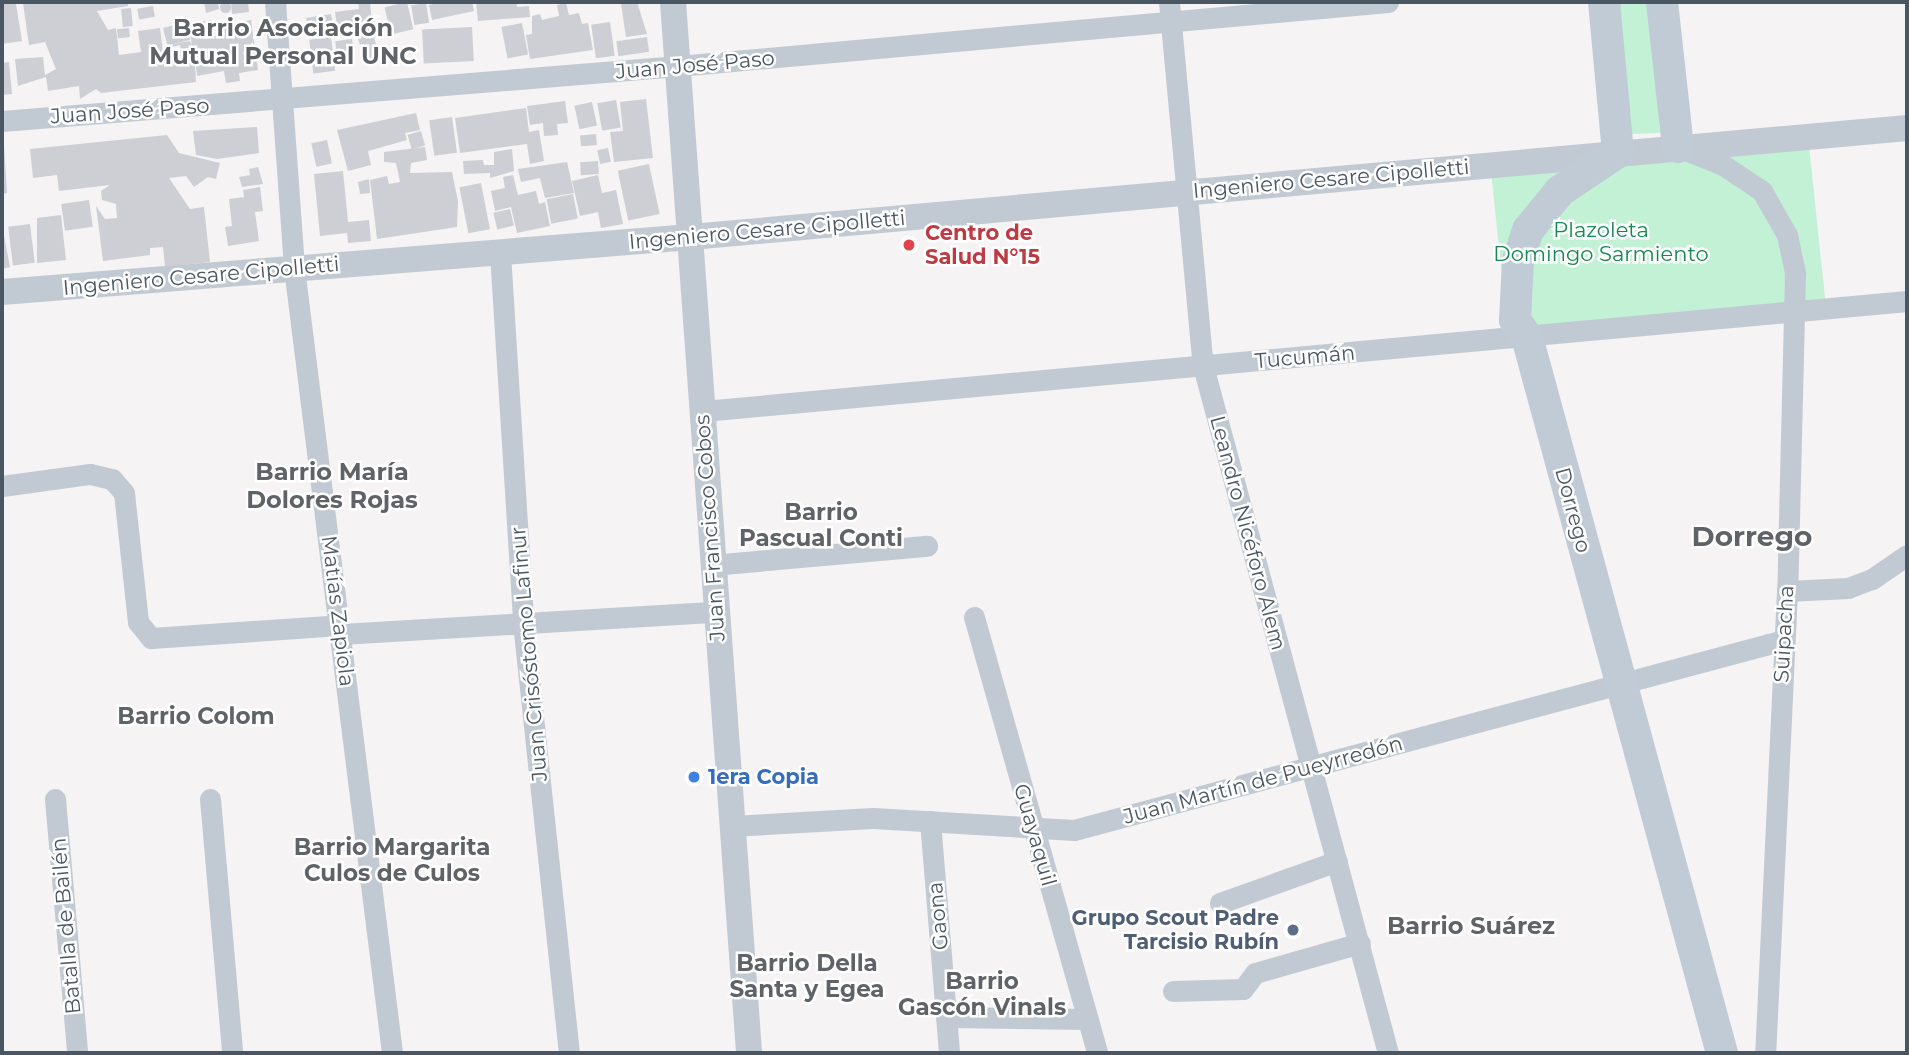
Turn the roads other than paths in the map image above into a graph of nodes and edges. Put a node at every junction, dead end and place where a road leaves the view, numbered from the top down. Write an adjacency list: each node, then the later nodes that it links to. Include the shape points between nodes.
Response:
1 (275, 2): 8 (street, Matías Zapiola)
2 (673, 2): 7 (street, Juan Francisco Cobos)
3 (1388, 2): 6 (street, Juan José Paso)
4 (1604, 2): 12 (main road)
5 (1662, 2): 11 (main road)
6 (1170, 12): 7 (street, Juan José Paso); 13 (street, Leandro Nicéforo Alem)
7 (678, 66): 8 (street, Juan José Paso); 14 (street, Juan Francisco Cobos)
8 (284, 99): 9 (street, Juan José Paso); 16 (street, Matías Zapiola)
9 (2, 121)
10 (1907, 128): 11 (street, Ingeniero Cesare Cipolletti)
11 (1678, 147): 12 (street, Ingeniero Cesare Cipolletti); 19 (street, Suipacha, via 1744,177 1774,208 1787,235)
12 (1618, 152): 13 (street, Ingeniero Cesare Cipolletti); 20 (main road, Dorrego, via 1560,191 1528,230 1514,297 1515,320)
13 (1186, 192): 14 (street, Ingeniero Cesare Cipolletti); 21 (street, Leandro Nicéforo Alem)
14 (691, 237): 15 (street, Ingeniero Cesare Cipolletti); 22 (street, Juan Francisco Cobos)
15 (500, 253): 16 (street, Ingeniero Cesare Cipolletti); 30 (street, Juan Crisóstomo Lafinur)
16 (294, 268): 17 (street, Ingeniero Cesare Cipolletti); 31 (street, Matías Zapiola)
17 (2, 292)
18 (1907, 301): 19 (street, Tucumán)
19 (1796, 312): 20 (street, Tucumán); 27 (street, Suipacha)
20 (1527, 337): 21 (street, Tucumán); 33 (main road, Dorrego)
21 (1203, 366): 22 (street, Tucumán); 34 (street, Leandro Nicéforo Alem)
22 (703, 411): 26 (street, Juan Francisco Cobos)
23 (2, 486): 31 (street, via 90,474 112,479 124,493 138,622 151,638)
24 (927, 546): 26 (street)
25 (1907, 555): 27 (street, via 1872,579 1848,588)
26 (712, 565): 28 (street, Juan Francisco Cobos)
27 (1787, 591): 32 (street, Suipacha)
28 (715, 612): 30 (street); 38 (street, Juan Francisco Cobos)
29 (974, 617): 39 (street, Guayaquil)
30 (523, 623): 31 (street); 49 (street, Juan Crisóstomo Lafinur)
31 (341, 629): 48 (street, Matías Zapiola)
32 (1784, 640): 33 (street, Juan Martín de Pueyrredón); 55 (street, Suipacha)
33 (1618, 684): 34 (street, Juan Martín de Pueyrredón); 54 (main road, Dorrego)
34 (1311, 767): 39 (street, Juan Martín de Pueyrredón, via 1087,827); 40 (street, Leandro Nicéforo Alem)
35 (55, 799): 46 (street, Batalla de Bailén)
36 (211, 799): 47 (street)
37 (930, 821): 38 (street, Juan Martín de Pueyrredón, via 873,818); 39 (street, Juan Martín de Pueyrredón); 44 (street, Gaona)
38 (731, 826): 50 (street, Juan Francisco Cobos)
39 (1033, 830): 45 (street, Guayaquil)
40 (1337, 861): 41 (street); 42 (street, Leandro Nicéforo Alem)
41 (1220, 903)
42 (1360, 943): 43 (street, via 1255,973 1243,989); 53 (street, Leandro Nicéforo Alem)
43 (1172, 991)
44 (946, 1017): 45 (street); 51 (street, Gaona)
45 (1087, 1020): 52 (street, Guayaquil)
46 (77, 1053)
47 (232, 1053)
48 (392, 1053)
49 (569, 1053)
50 (749, 1053)
51 (949, 1053)
52 (1097, 1053)
53 (1388, 1053)
54 (1722, 1053)
55 (1765, 1053)

